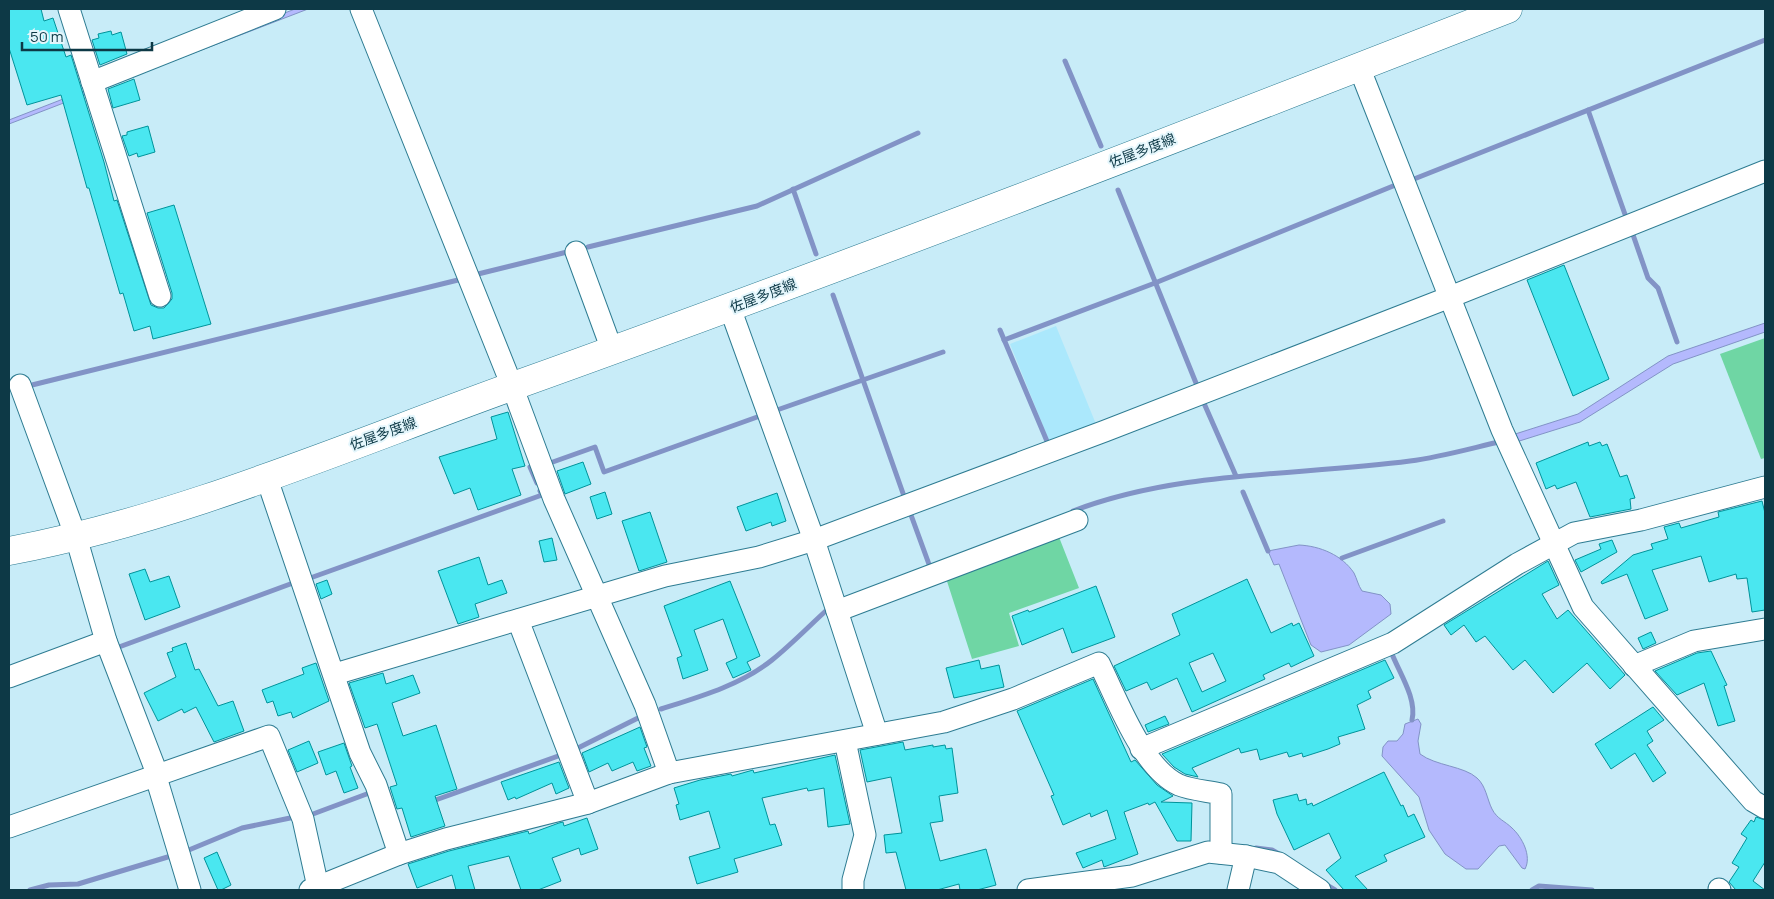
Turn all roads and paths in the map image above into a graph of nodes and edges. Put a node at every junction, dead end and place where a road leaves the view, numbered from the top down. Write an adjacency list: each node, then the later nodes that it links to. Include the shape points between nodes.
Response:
1 (69, 9): 6 (street)
2 (275, 9): 6 (street)
3 (361, 9): 14 (street)
4 (1508, 9): 5 (main road, 佐屋多度線)
5 (1359, 67): 10 (street); 11 (main road, 佐屋多度線)
6 (94, 87): 9 (street)
7 (1765, 171): 10 (street)
8 (576, 252): 12 (street)
9 (160, 296)
10 (1450, 297): 19 (street); 20 (street, via 1506,440)
11 (730, 308): 12 (main road, 佐屋多度線); 19 (street)
12 (612, 350): 14 (main road, 佐屋多度線)
13 (20, 385): 18 (street)
14 (512, 386): 15 (main road, 佐屋多度線); 22 (street, via 554,499)
15 (266, 476): 18 (main road, 佐屋多度線, via 155,515); 28 (street)
16 (1765, 488): 20 (street, via 1641,520 1574,533)
17 (1077, 520): 23 (street)
18 (76, 537): 21 (main road, 佐屋多度線); 26 (street)
19 (814, 540): 22 (street, via 759,558 665,576); 23 (street)
20 (1554, 542): 27 (street, via 1583,607); 32 (street, via 1393,643)
21 (9, 551)
22 (598, 597): 24 (street); 33 (street, via 645,704)
23 (837, 611): 30 (street)
24 (518, 620): 28 (street); 35 (street)
25 (1765, 629): 27 (street, via 1694,642)
26 (106, 641): 29 (street); 34 (street)
27 (1634, 666): 36 (street, via 1753,801)
28 (335, 674): 39 (street, via 360,753 376,785)
29 (9, 677)
30 (876, 734): 31 (street); 32 (street, via 944,722 1013,699 1099,663)
31 (844, 741): 33 (street); 43 (street, via 865,835)
32 (1141, 749): 38 (street, via 1179,785 1221,794)
33 (669, 773): 35 (street)
34 (157, 777): 37 (street); 41 (street, via 270,736 303,820); 42 (street)
35 (588, 803): 39 (street)
36 (1765, 808)
37 (9, 827)
38 (1220, 853): 40 (street); 44 (street, via 1208,852 1132,876)
39 (399, 854): 41 (street)
40 (1246, 856): 45 (street); 46 (street, via 1279,863)
41 (314, 889)
42 (190, 890)
43 (853, 890)
44 (1028, 890)
45 (1238, 890)
46 (1320, 890)

